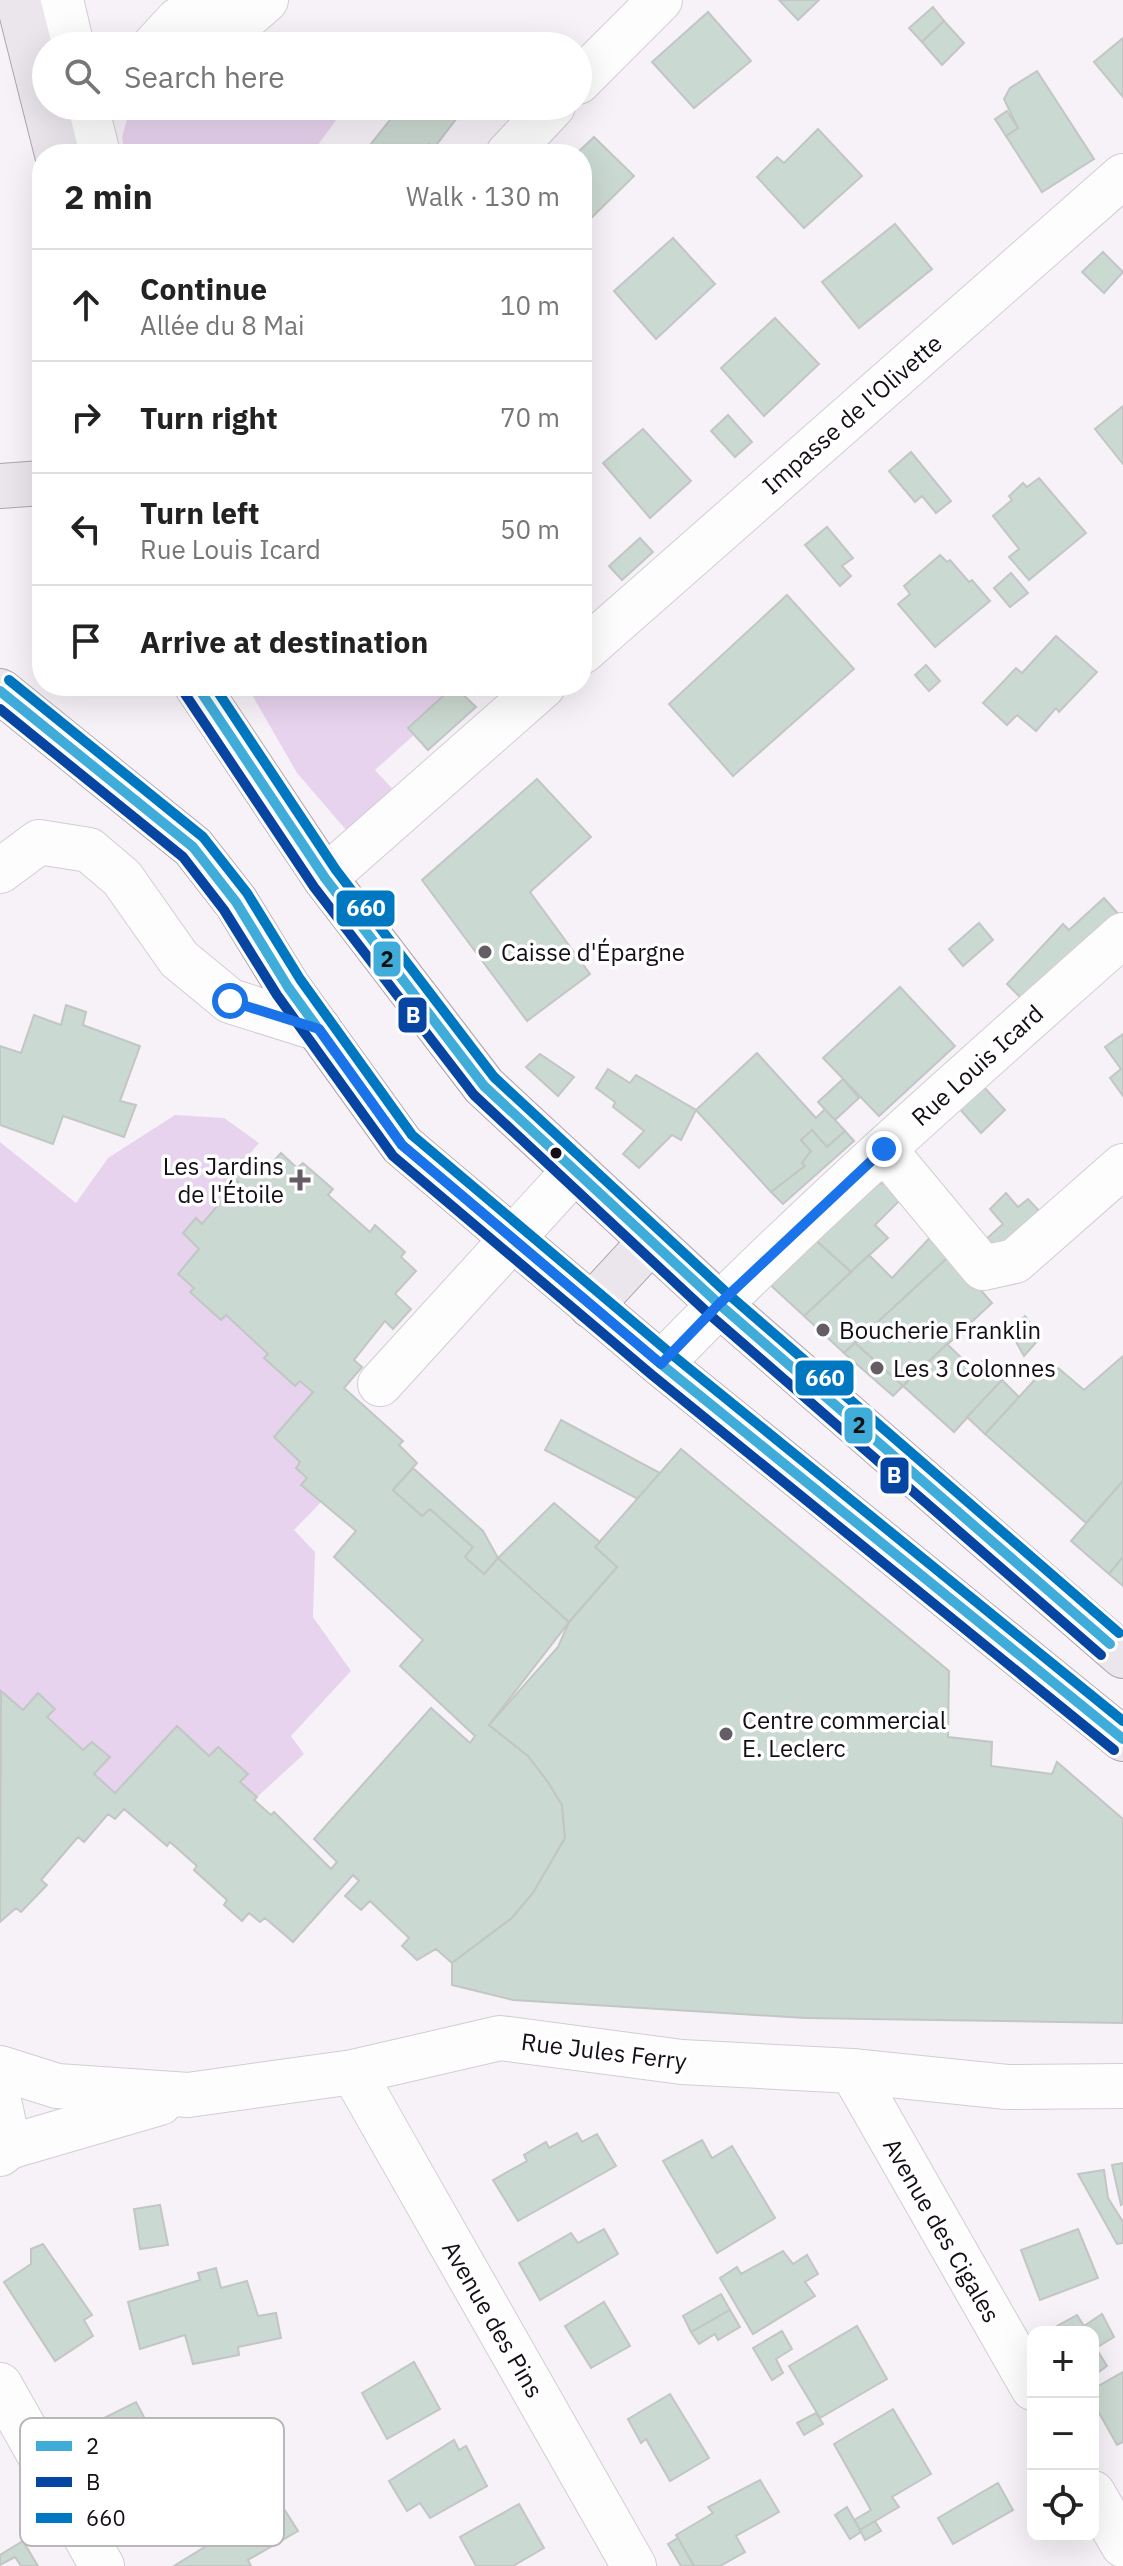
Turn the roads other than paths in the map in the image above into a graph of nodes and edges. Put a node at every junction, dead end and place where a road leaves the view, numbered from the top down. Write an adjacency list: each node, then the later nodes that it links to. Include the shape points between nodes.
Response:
1 (18, 0): 6 (main road)
2 (61, 0): 7 (street)
3 (266, 0): 5 (street, via 251,13)
4 (660, 0): 8 (street)
5 (166, 22)
6 (35, 32)
7 (69, 32)
8 (592, 68)
9 (540, 120): 10 (street)
10 (517, 144)
11 (1123, 176): 14 (street, Impasse de l'Olivette)
12 (32, 484): 13 (main road)
13 (0, 486)
14 (592, 643)
15 (0, 684): 16 (main road)
16 (32, 687)
17 (0, 691): 23 (main road, via 193,847 236,902)
18 (207, 696): 21 (main road)
19 (532, 696): 21 (street)
20 (0, 871): 23 (street, via 39,842 89,850 122,878 179,959 230,1001)
21 (325, 878): 26 (main road, via 484,1086)
22 (1123, 935): 24 (street, Rue Louis Icard)
23 (319, 1029): 27 (main road, via 402,1145)
24 (884, 1149): 25 (street, via 983,1268 1015,1261); 29 (street, Rue Louis Icard)
25 (1123, 1166)
26 (575, 1170): 27 (street); 28 (main road)
27 (513, 1238): 30 (main road); 32 (street)
28 (651, 1241): 29 (main road); 30 (main road)
29 (719, 1304): 31 (street, Rue Louis Icard); 33 (main road)
30 (591, 1306): 31 (main road)
31 (661, 1364): 34 (main road)
32 (380, 1384)
33 (1123, 1655)
34 (1123, 1739)
35 (0, 2068): 39 (street, Rue Jules Ferry, via 57,2086)
36 (852, 2071): 37 (street, Rue Jules Ferry, via 682,2062 500,2038); 38 (street, Rue Jules Ferry, via 1007,2087); 42 (street, Avenue des Cigales)
37 (353, 2072): 39 (street, Rue Jules Ferry); 49 (street, Avenue des Pins)
38 (1122, 2085)
39 (188, 2095): 41 (street)
40 (0, 2105): 41 (street)
41 (4, 2150)
42 (1027, 2377)
43 (0, 2385): 44 (street)
44 (20, 2420)
45 (1099, 2503): 46 (street)
46 (1123, 2545)
47 (91, 2546): 48 (street)
48 (102, 2566)
49 (634, 2566)

